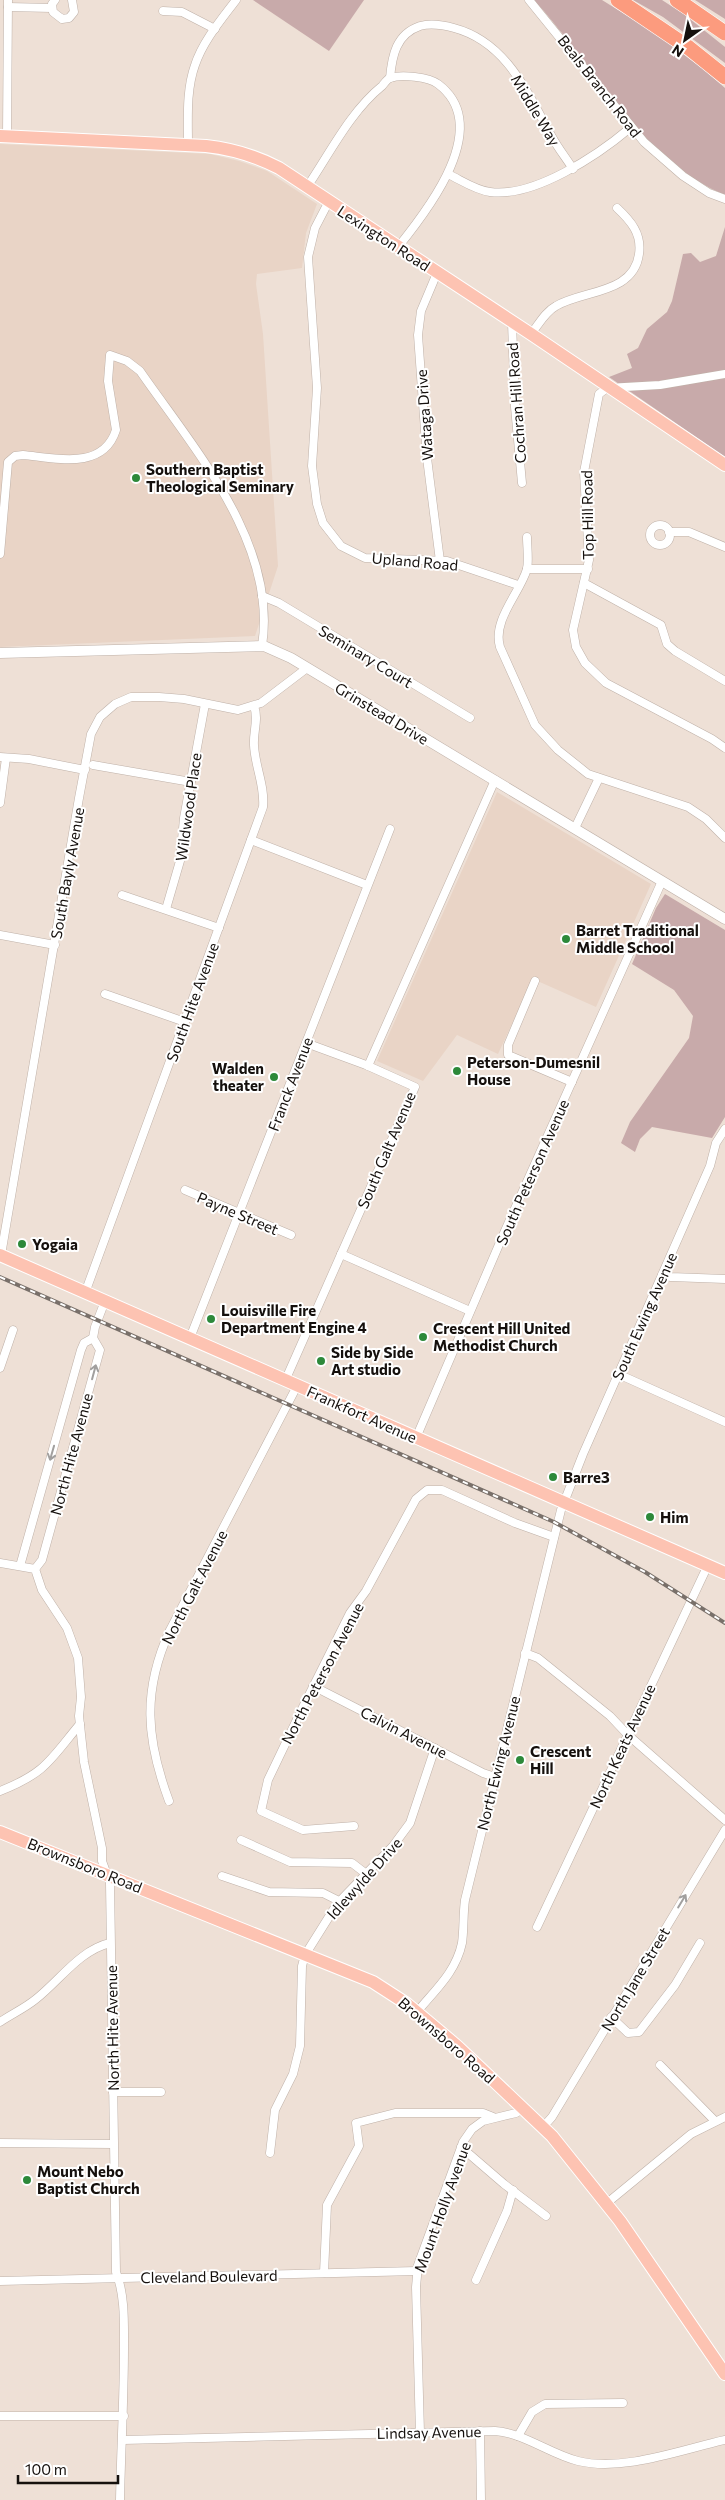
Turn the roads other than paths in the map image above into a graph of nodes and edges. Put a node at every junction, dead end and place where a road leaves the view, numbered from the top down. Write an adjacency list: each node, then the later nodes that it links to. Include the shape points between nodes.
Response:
1 (55, 0): 8 (street)
2 (72, 0): 8 (street, via 75,8 69,18 58,18)
3 (236, 0): 10 (street)
4 (529, 0): 14 (street, Beals Branch Road)
5 (618, 0): 12 (highway, via 689,48)
6 (677, 0): 11 (highway)
7 (8, 4): 8 (street); 15 (street)
8 (52, 8)
9 (164, 11): 10 (street, via 182,12)
10 (215, 29): 16 (street, via 198,56 192,75)
11 (725, 33)
12 (725, 77)
13 (390, 78): 17 (street, Middle Way, via 399,42 416,28 431,24 475,35 495,50 520,79); 18 (street, via 428,79 439,84 449,95 458,112 460,129 458,147); 19 (street, via 367,98)
14 (630, 128): 17 (street, via 596,156); 20 (street, Beals Branch Road, via 682,176)
15 (4, 136): 16 (main road, Lexington Road)
16 (188, 145): 19 (main road, Lexington Road, via 215,147 252,156 279,168)
17 (573, 169): 18 (street, via 526,187 495,192 482,190)
18 (448, 174): 23 (street)
19 (307, 187): 21 (main road, Lexington Road)
20 (725, 199)
21 (329, 201): 23 (main road, Lexington Road); 35 (street, Upland Road, via 315,228 308,257 316,366 312,466 317,504 323,523 334,538 354,554 375,559)
22 (617, 208): 26 (street, via 631,223 640,241 639,257 632,272 615,285 555,306)
23 (398, 247): 24 (main road, Lexington Road)
24 (438, 273): 25 (main road, Lexington Road); 35 (street, Wataga Drive, via 421,311 418,335 427,458)
25 (512, 322): 26 (main road, Lexington Road); 30 (street, Cochran Hill Road)
26 (531, 334): 28 (main road, Lexington Road)
27 (725, 374): 28 (street)
28 (612, 389): 29 (main road, Lexington Road); 37 (street, Top Hill Road, via 603,389 599,394 584,472)
29 (725, 465)
30 (522, 483)
31 (669, 532): 33 (street, via 689,532)
32 (528, 537): 36 (street)
33 (725, 547)
34 (0, 554): 40 (street, via 8,462 22,455 82,460 102,451 114,437 116,430 108,381 110,355 127,361 140,371 211,472 239,521 256,565)
35 (440, 561): 39 (street, Upland Road, via 460,564)
36 (527, 569): 37 (street); 39 (street)
37 (588, 569): 38 (street, Top Hill Road)
38 (584, 583): 44 (street, via 661,625 667,644 674,652); 48 (street, Top Hill Road, via 573,636 585,663 606,683)
39 (518, 585): 52 (street, via 501,626 500,647 541,733 580,768)
40 (262, 596): 41 (street); 47 (street, Seminary Court, via 279,603)
41 (262, 646): 42 (street, Grinstead Drive); 43 (street, Grinstead Drive)
42 (0, 653)
43 (307, 668): 46 (street, South Bayly Avenue); 53 (street, Grinstead Drive)
44 (725, 681)
45 (205, 704): 46 (street, South Bayly Avenue, via 231,710); 51 (street, South Bayly Avenue, via 175,698 131,697 114,704 94,726); 54 (street, Wildwood Place)
46 (254, 706): 59 (street, South Hite Avenue, via 257,714 254,745 264,792 263,807)
47 (470, 718)
48 (725, 748)
49 (3, 758): 51 (street, via 29,759); 55 (street)
50 (93, 765): 54 (street)
51 (85, 770): 67 (street, South Bayly Avenue)
52 (599, 778): 56 (street); 58 (street, via 688,807)
53 (495, 780): 56 (street, Grinstead Drive); 72 (street)
54 (191, 782): 63 (street, Wildwood Place, via 182,825 180,861)
55 (0, 803)
56 (575, 828): 60 (street, Grinstead Drive)
57 (390, 829): 61 (street, Franck Avenue)
58 (725, 838)
59 (251, 840): 61 (street); 65 (street, South Hite Avenue)
60 (662, 881): 64 (street, Grinstead Drive); 73 (street, South Peterson Avenue)
61 (367, 885): 71 (street, Franck Avenue)
62 (122, 895): 63 (street)
63 (166, 910): 65 (street)
64 (725, 919)
65 (219, 928): 70 (street, South Hite Avenue)
66 (0, 935): 67 (street)
67 (55, 945): 79 (street, South Bayly Avenue)
68 (536, 981): 73 (street, via 507,1049 508,1055)
69 (105, 994): 70 (street)
70 (185, 1022): 82 (street, South Hite Avenue)
71 (306, 1043): 72 (street); 76 (street, Franck Avenue)
72 (368, 1066): 78 (street, South Galt Avenue, via 415,1087)
73 (572, 1082): 84 (street, South Peterson Avenue)
74 (725, 1130): 80 (street, South Ewing Avenue, via 716,1143 710,1166)
75 (185, 1190): 76 (street, Payne Street)
76 (239, 1213): 77 (street, Payne Street); 87 (street, Franck Avenue)
77 (291, 1235)
78 (341, 1254): 84 (street); 90 (street, South Galt Avenue)
79 (0, 1255): 82 (main road, Frankfort Avenue)
80 (662, 1275): 81 (street); 89 (street, South Ewing Avenue)
81 (725, 1279)
82 (86, 1293): 83 (main road, Frankfort Avenue)
83 (105, 1302): 86 (street, North Hite Avenue); 87 (main road, Frankfort Avenue)
84 (470, 1311): 93 (street, South Peterson Avenue)
85 (13, 1330): 88 (street)
86 (93, 1338): 98 (street, North Hite Avenue, one-way to 98, via 84,1343 81,1350); 99 (street, North Hite Avenue, one-way to 86, via 42,1560 100,1350)
87 (190, 1338): 90 (main road, Frankfort Avenue)
88 (0, 1368)
89 (618, 1374): 92 (street); 94 (street, South Ewing Avenue)
90 (285, 1380): 91 (main road, Frankfort Avenue)
91 (297, 1386): 93 (main road, Frankfort Avenue); 108 (street, North Galt Avenue, via 170,1630 150,1689 154,1752)
92 (725, 1422)
93 (416, 1438): 94 (main road, Frankfort Avenue)
94 (564, 1503): 95 (street, North Ewing Avenue); 97 (main road, Frankfort Avenue)
95 (554, 1537): 101 (street, North Ewing Avenue); 102 (street, North Peterson Avenue, via 515,1524 442,1490 427,1490 416,1499 366,1591 350,1613)
96 (0, 1563): 98 (street)
97 (708, 1565): 100 (main road, Frankfort Avenue); 104 (street, North Keats Avenue)
98 (20, 1566): 99 (street)
99 (32, 1568): 103 (street, North Hite Avenue, via 76,1649 80,1676)
100 (725, 1573)
101 (526, 1653): 104 (street, via 538,1658); 106 (street, North Ewing Avenue)
102 (313, 1686): 105 (street, Calvin Avenue); 110 (street, North Peterson Avenue, via 268,1780 261,1811 303,1830)
103 (80, 1724): 107 (street, via 44,1768 31,1778); 114 (street, North Hite Avenue, via 84,1762)
104 (628, 1734): 109 (street); 118 (street, North Keats Avenue)
105 (435, 1748): 106 (street, Calvin Avenue); 115 (street, Idlewylde Drive, via 410,1823 393,1846)
106 (495, 1778): 122 (street, North Ewing Avenue, via 465,1900 458,1958 451,1972)
107 (0, 1791)
108 (169, 1801)
109 (725, 1820)
110 (354, 1826)
111 (725, 1830): 123 (street, North Jane Street, one-way to 111)
112 (0, 1832): 114 (main road, Brownsboro Road)
113 (241, 1840): 115 (street, via 290,1862 352,1863)
114 (106, 1873): 119 (street, North Hite Avenue, via 110,1883); 121 (main road, Brownsboro Road)
115 (365, 1873): 117 (street, Idlewylde Drive)
116 (222, 1876): 117 (street, via 269,1892 323,1893)
117 (340, 1901): 121 (street, Idlewylde Drive)
118 (536, 1927)
119 (110, 1943): 124 (street, via 84,1955 34,2000); 126 (street, North Hite Avenue)
120 (700, 1943): 123 (street, via 675,1985 639,2032 628,2033)
121 (305, 1955): 122 (main road, Brownsboro Road, via 373,1982); 136 (street, Idlewylde Drive, via 300,2046 293,2074 275,2110)
122 (417, 2012): 128 (main road, Brownsboro Road)
123 (611, 2017): 132 (street, North Jane Street)
124 (0, 2022)
125 (660, 2065): 131 (street)
126 (112, 2092): 127 (street); 134 (street, North Hite Avenue)
127 (162, 2092)
128 (524, 2108): 129 (street, Mount Holly Avenue, via 516,2113); 132 (main road, Brownsboro Road)
129 (493, 2117): 135 (street, Mount Holly Avenue, via 472,2129); 141 (street, via 483,2113 395,2113 356,2123 359,2146 327,2205)
130 (725, 2117): 131 (street)
131 (715, 2121): 138 (street, via 676,2146)
132 (543, 2127): 138 (main road, Brownsboro Road)
133 (0, 2143): 134 (street)
134 (113, 2144): 142 (street, North Hite Avenue)
135 (461, 2147): 137 (street); 140 (street, Mount Holly Avenue)
136 (270, 2153)
137 (513, 2190): 139 (street); 143 (street)
138 (607, 2203): 145 (main road, Brownsboro Road)
139 (546, 2216)
140 (417, 2272): 141 (street, Cleveland Boulevard); 150 (street, Mount Holly Avenue)
141 (324, 2273): 142 (street, Cleveland Boulevard)
142 (118, 2278): 144 (street, Cleveland Boulevard); 148 (street, North Hite Avenue, via 122,2288)
143 (476, 2280)
144 (0, 2281)
145 (725, 2374)
146 (623, 2403): 151 (street, via 545,2404 532,2412)
147 (0, 2416): 148 (street)
148 (124, 2416): 152 (street, North Hite Avenue)
149 (480, 2431): 150 (street, Lindsay Avenue); 151 (street, Lindsay Avenue, via 501,2431); 155 (street)
150 (420, 2433): 152 (street, Lindsay Avenue)
151 (518, 2436): 153 (street, Lindsay Avenue, via 577,2461 612,2466)
152 (123, 2440): 154 (street, North Hite Avenue)
153 (725, 2440)
154 (120, 2500)
155 (481, 2500)

